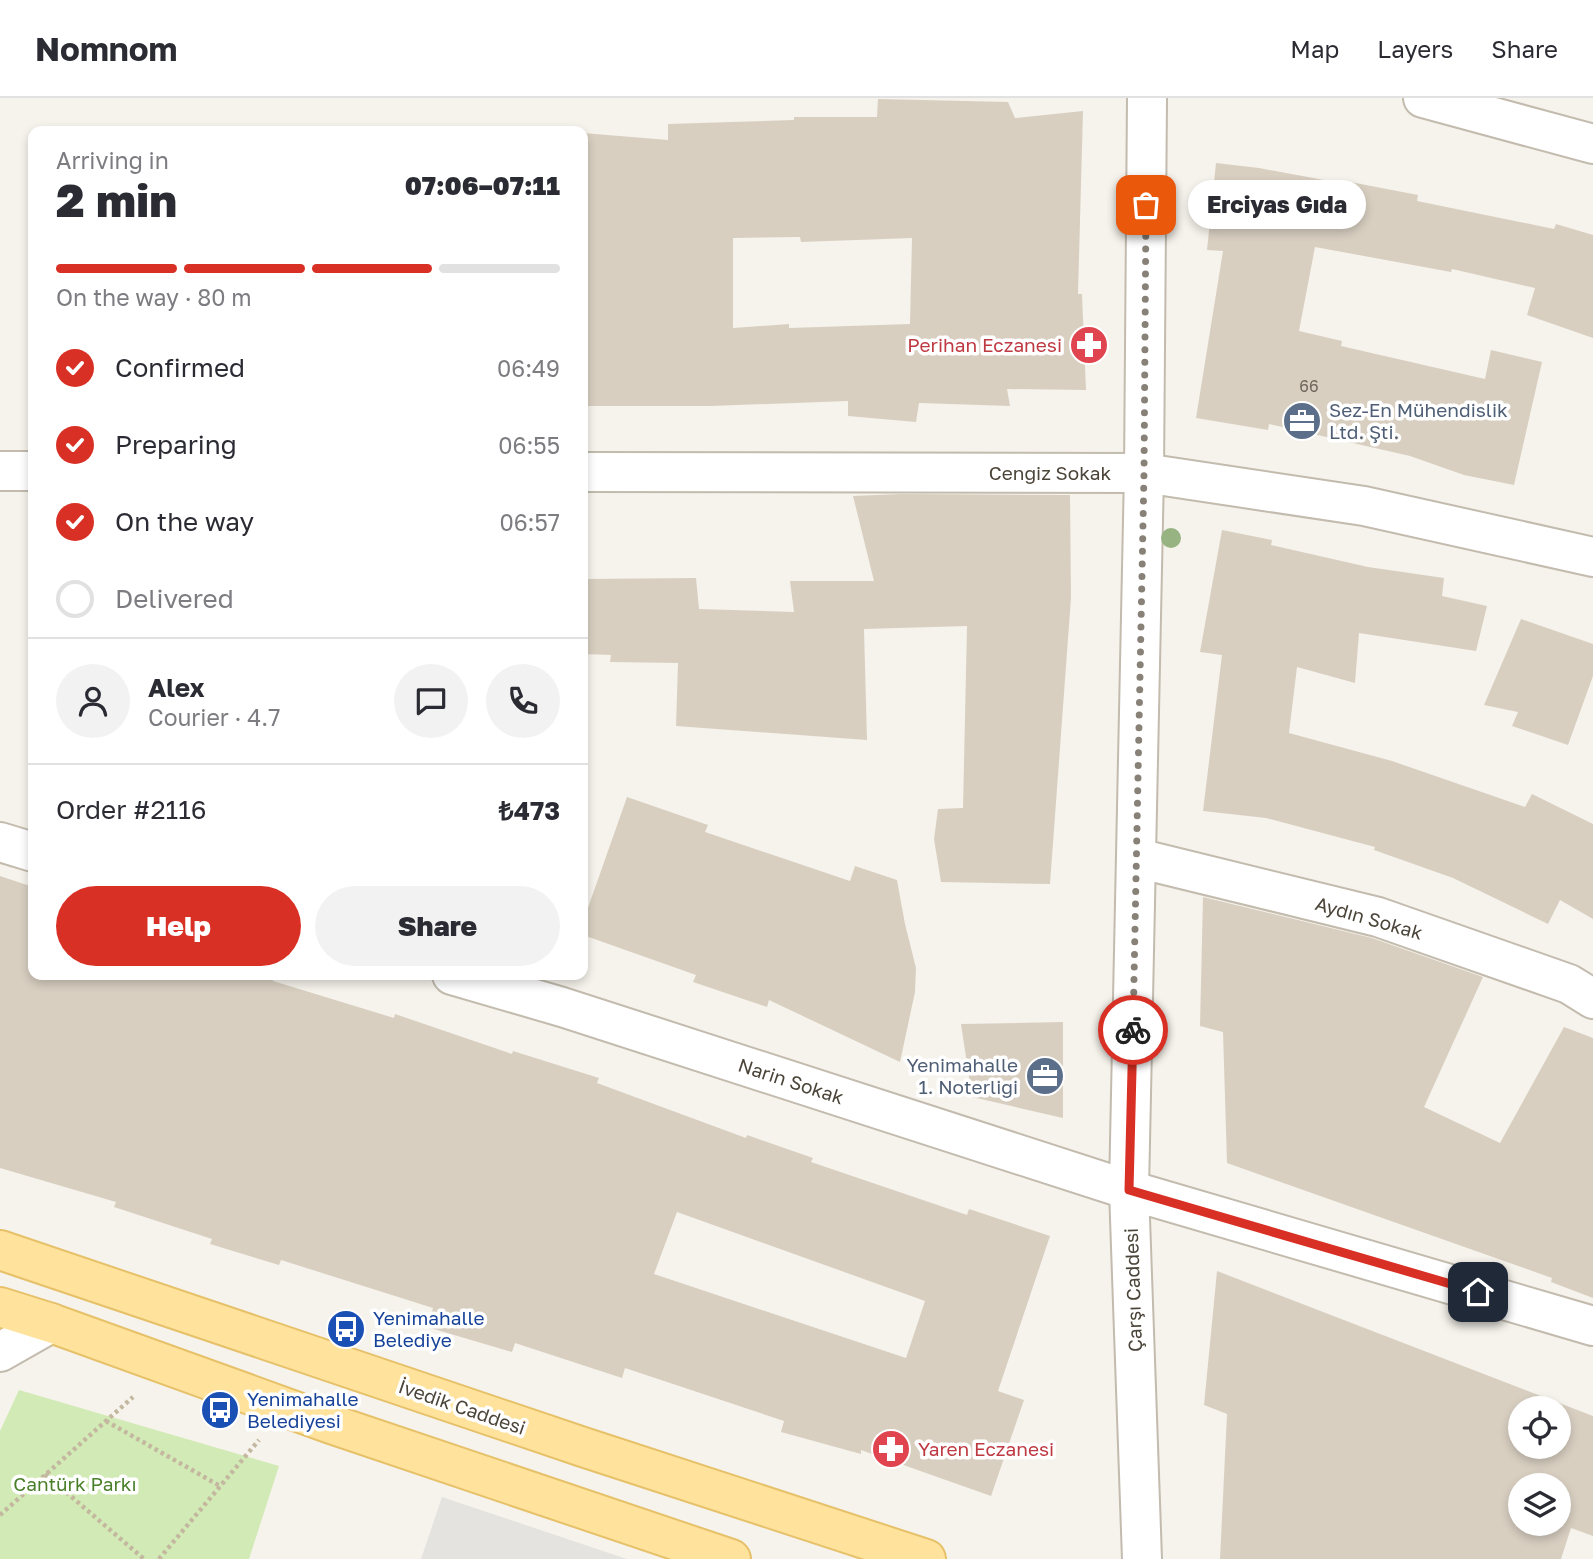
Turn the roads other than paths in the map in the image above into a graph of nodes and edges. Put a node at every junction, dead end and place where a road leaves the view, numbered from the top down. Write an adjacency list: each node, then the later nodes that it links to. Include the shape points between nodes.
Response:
1 (1147, 98): 7 (street, Çarşı Caddesi)
2 (1423, 98): 3 (street)
3 (1593, 144)
4 (0, 471): 5 (street)
5 (28, 471)
6 (588, 472): 7 (street, Cengiz Sokak)
7 (1144, 473): 8 (street, Cengiz Sokak, via 1363,506); 11 (street, Çarşı Caddesi)
8 (1593, 556)
9 (0, 842): 10 (street)
10 (28, 850)
11 (1137, 858): 13 (street, Aydın Sokak, via 1378,917 1570,984); 14 (street, Çarşı Caddesi)
12 (469, 980): 14 (street, Narin Sokak)
13 (1593, 999)
14 (1129, 1190): 18 (street, Narin Sokak); 22 (street, Çarşı Caddesi)
15 (0, 1250): 21 (main road, İvedik Caddesi)
16 (0, 1307): 17 (main road)
17 (51, 1323): 19 (street); 20 (main road)
18 (1593, 1326)
19 (0, 1352)
20 (731, 1559)
21 (926, 1559)
22 (1142, 1559)

